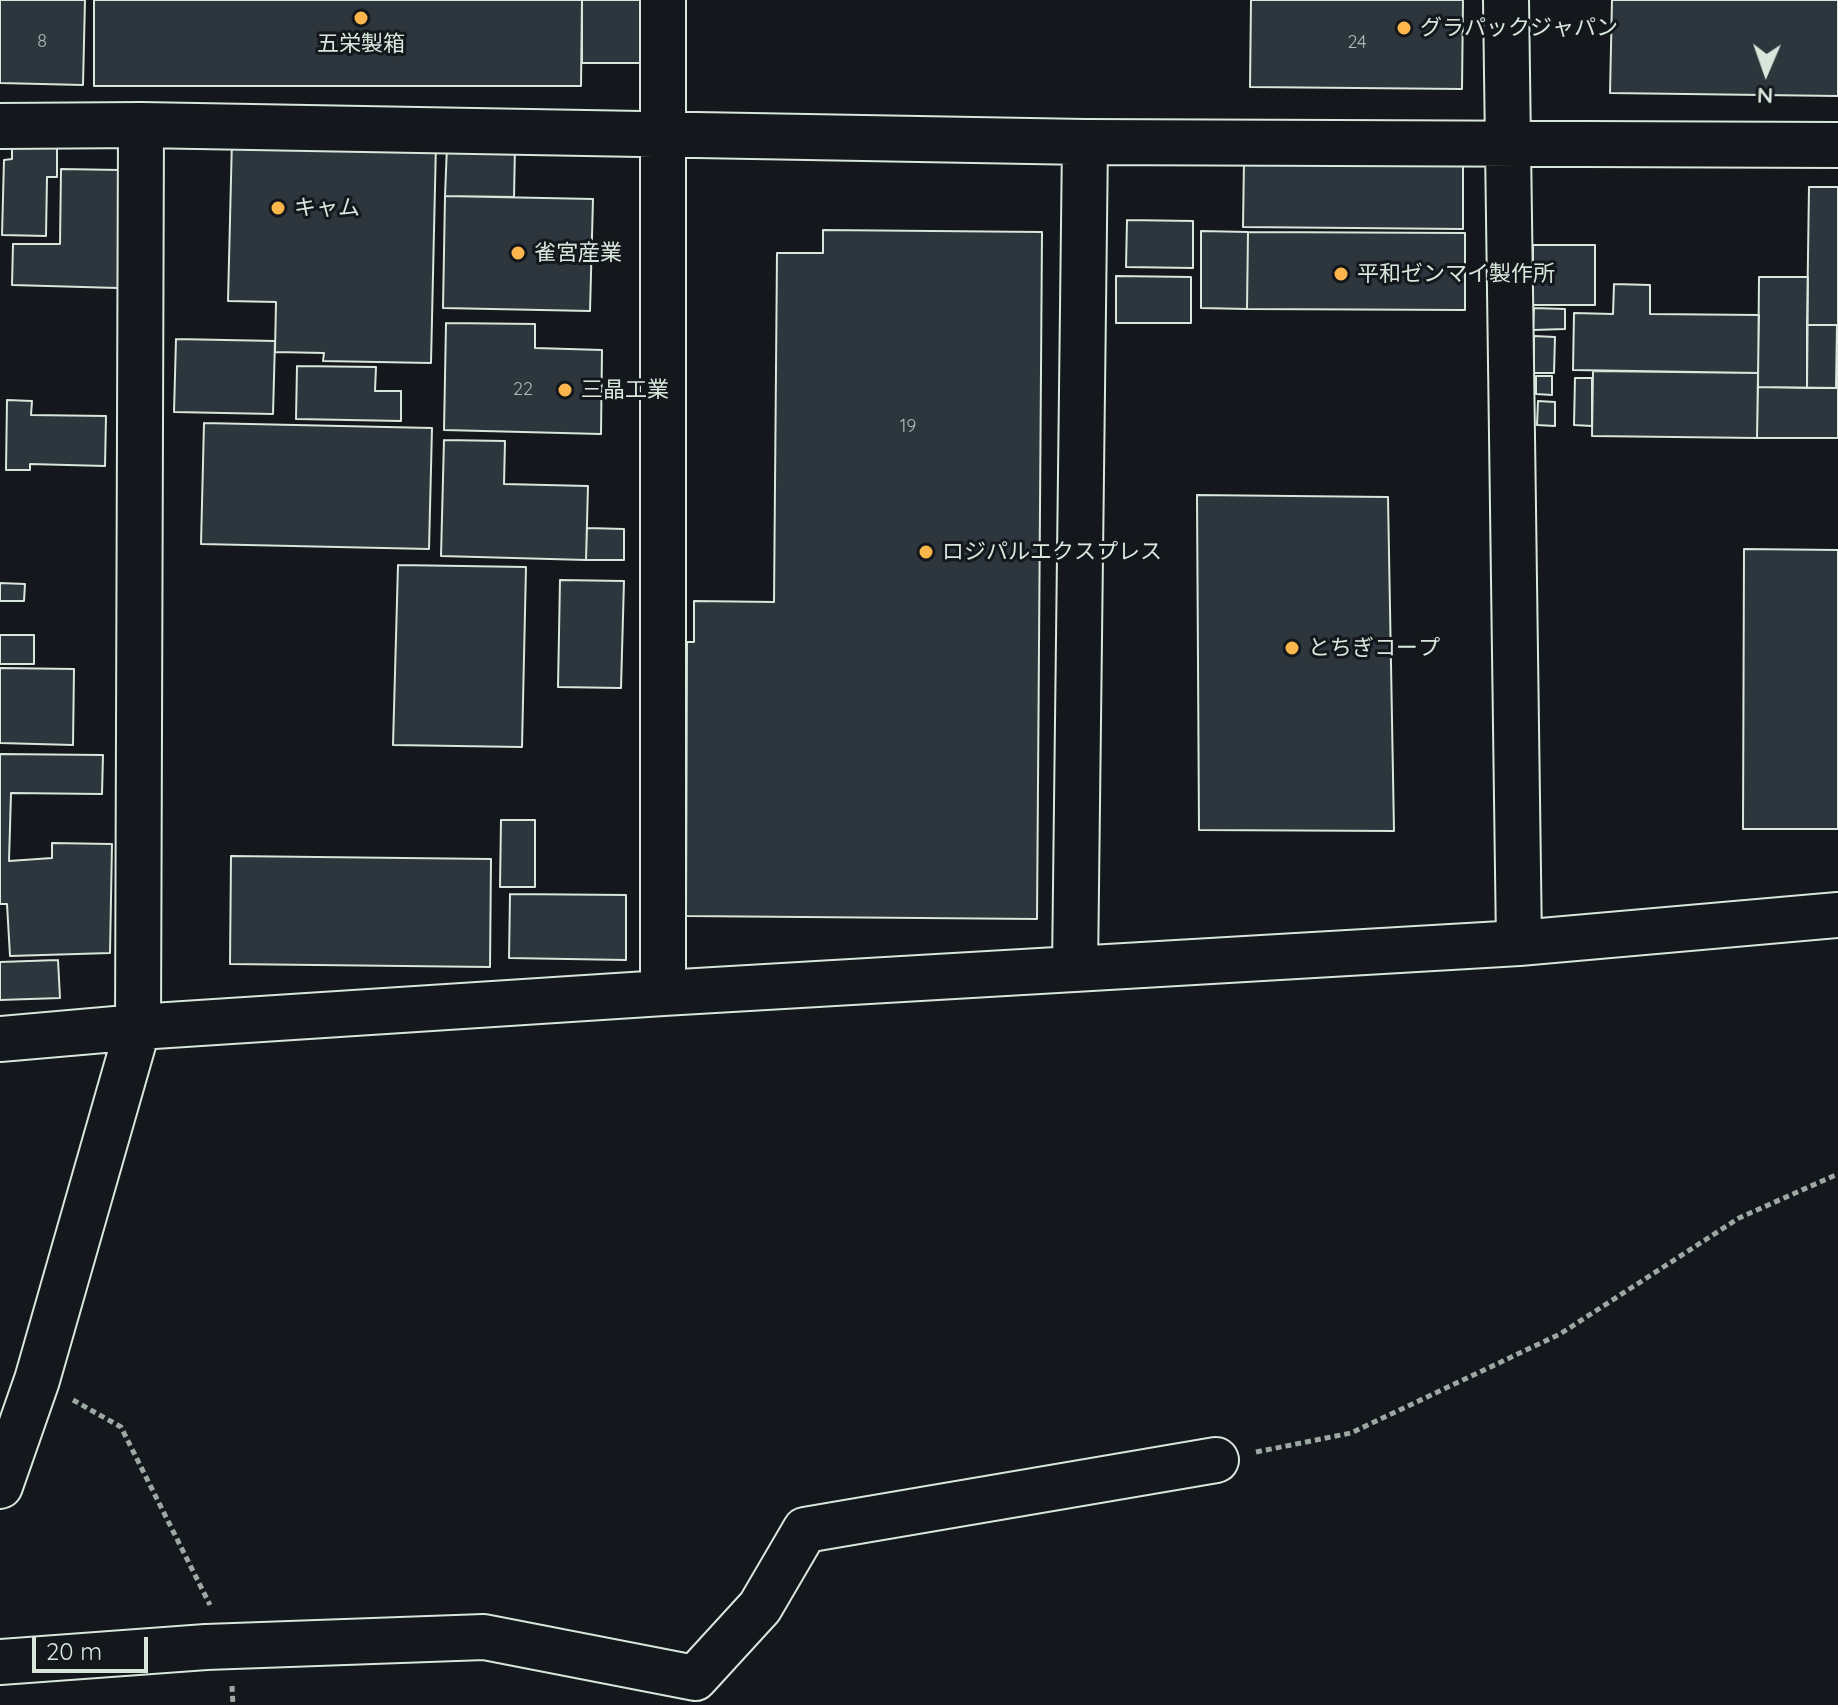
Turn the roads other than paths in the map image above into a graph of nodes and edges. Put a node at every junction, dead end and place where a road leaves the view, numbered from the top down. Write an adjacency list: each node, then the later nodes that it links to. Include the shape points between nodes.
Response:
1 (663, 0): 5 (street)
2 (1506, 0): 7 (street)
3 (141, 125): 4 (street); 5 (street); 13 (street)
4 (0, 126)
5 (664, 134): 6 (street); 12 (street)
6 (1085, 142): 7 (street); 11 (street)
7 (1507, 144): 8 (street); 10 (street)
8 (1838, 145)
9 (1838, 915): 10 (street)
10 (1519, 943): 11 (street)
11 (1075, 969): 12 (street)
12 (663, 993): 13 (street)
13 (138, 1027): 14 (street); 16 (street, via 37,1380)
14 (0, 1039)
15 (1216, 1460): 17 (street, via 805,1530 760,1607 695,1678 484,1637 230,1646)
16 (0, 1486)
17 (0, 1662)

